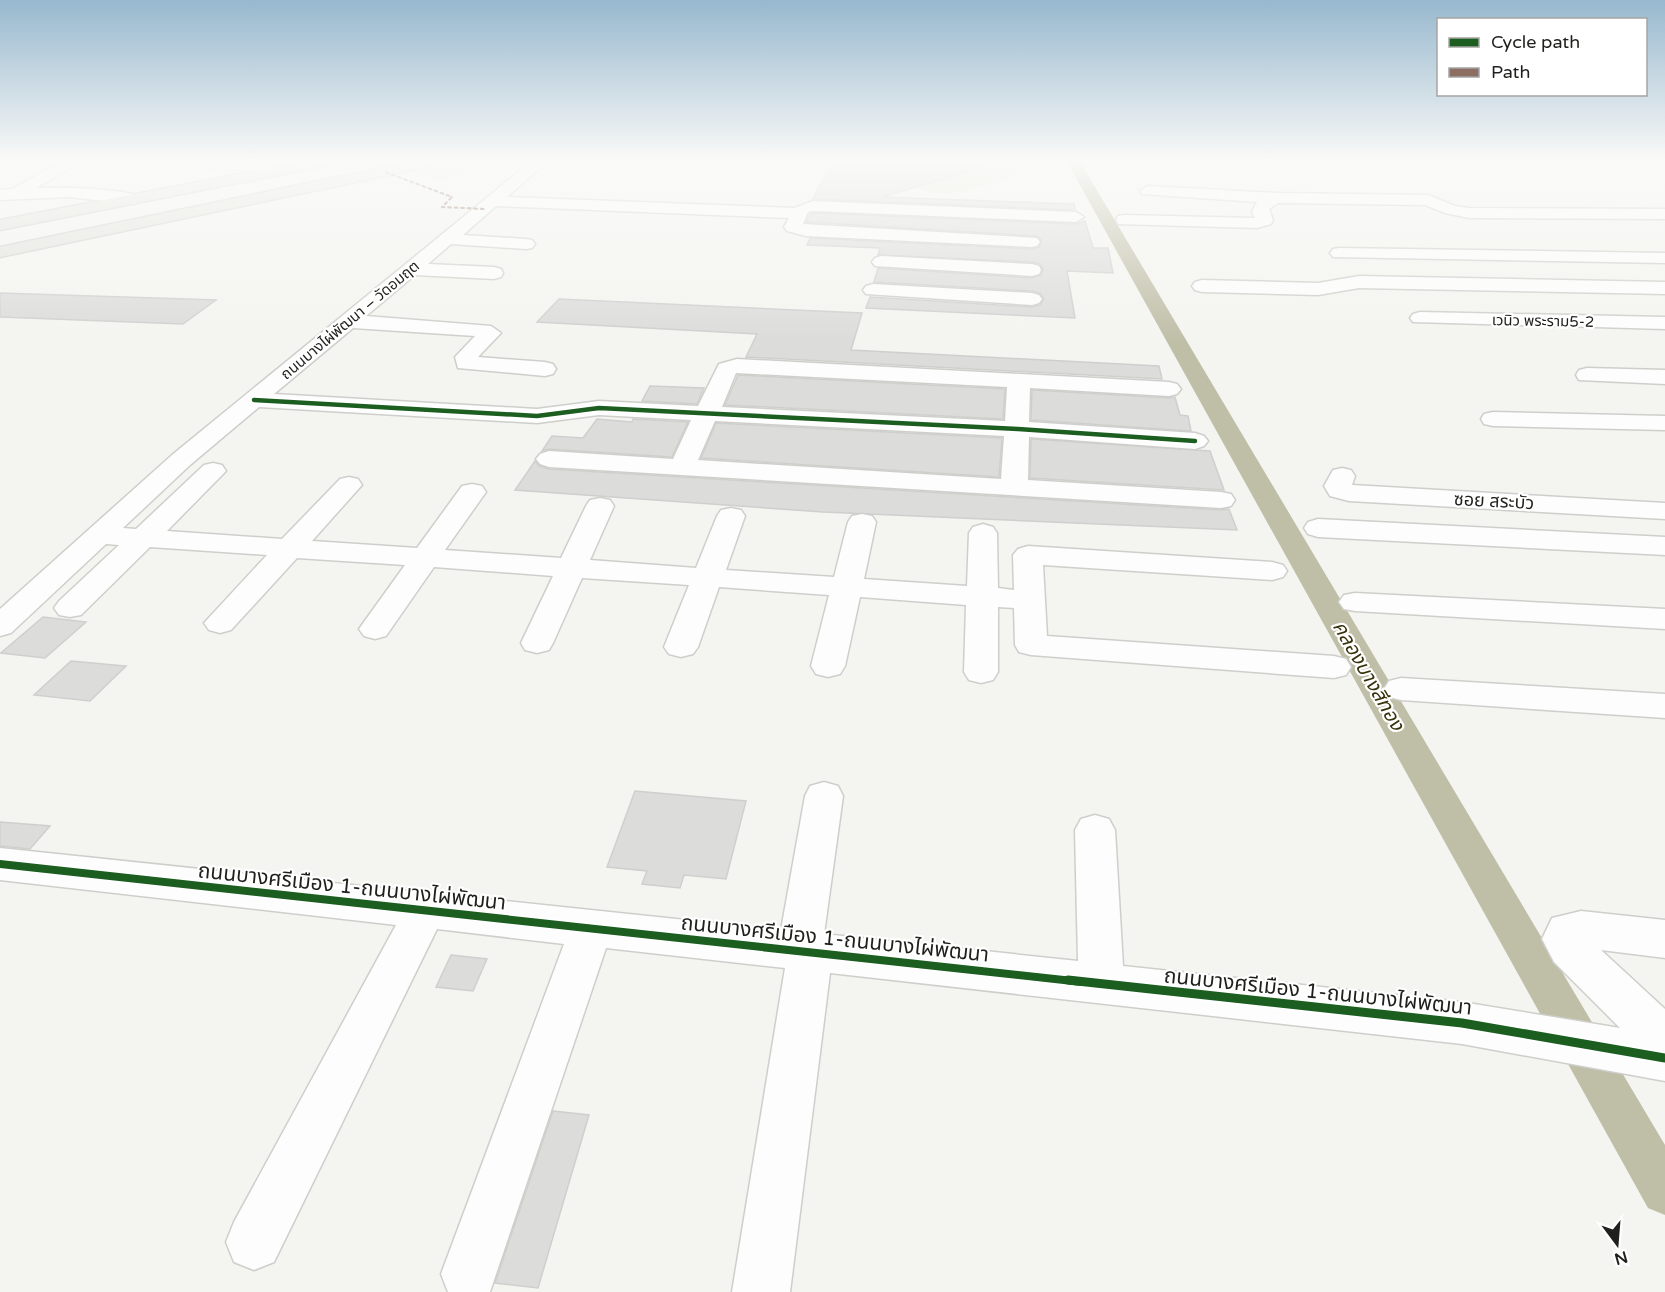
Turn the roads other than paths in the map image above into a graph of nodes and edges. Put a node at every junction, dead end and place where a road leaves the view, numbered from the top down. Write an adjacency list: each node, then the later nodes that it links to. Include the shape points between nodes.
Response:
1 (24, 220): 10 (main road)
2 (59, 220): 11 (main road)
3 (117, 220): 14 (main road)
4 (152, 220): 16 (main road)
5 (471, 220): 12 (street, ถนนบางไผ่พัฒนา – วัดอมฤต)
6 (796, 220): 13 (street, via 793,227 806,231)
7 (1031, 220): 13 (street)
8 (1145, 220): 9 (street)
9 (1264, 220)
10 (0, 225)
11 (0, 232)
12 (449, 239): 15 (street); 21 (street, ถนนบางไผ่พัฒนา – วัดอมฤต)
13 (1031, 242): 22 (street)
14 (0, 244)
15 (526, 244)
16 (0, 252)
17 (1339, 253): 18 (street)
18 (1574, 258): 19 (street); 25 (street, via 1583,260)
19 (1665, 258)
20 (881, 262): 22 (street)
21 (412, 269): 23 (street); 31 (street, ถนนบางไผ่พัฒนา – วัดอมฤต)
22 (1032, 270): 27 (street, via 1032,307)
23 (494, 273)
24 (1202, 286): 25 (street, via 1318,289 1359,282)
25 (1620, 287): 26 (street); 28 (street)
26 (1665, 288)
27 (873, 290)
28 (1644, 305): 29 (street); 32 (street)
29 (1665, 305)
30 (1420, 318): 32 (street, เวนิว พระราม5-2)
31 (347, 321): 33 (street, via 484,330 490,333 466,357 466,363); 38 (street, ถนนบางไผ่พัฒนา – วัดอมฤต)
32 (1665, 321)
33 (545, 369)
34 (1587, 375): 35 (street)
35 (1665, 377)
36 (1018, 381): 37 (street); 39 (street, via 737,366 727,369); 42 (street)
37 (1169, 388)
38 (254, 400): 39 (street, via 537,416 599,408); 58 (street, ถนนบางไผ่พัฒนา – วัดอมฤต)
39 (706, 414): 42 (street); 45 (street)
40 (1493, 419): 41 (street)
41 (1665, 423)
42 (1018, 429): 43 (street); 49 (street)
43 (1195, 441)
44 (549, 459): 45 (street)
45 (682, 467): 49 (street)
46 (213, 471): 59 (street)
47 (1342, 476): 53 (street, ซอย สระบัว, via 1337,486 1349,493)
48 (349, 485): 61 (street)
49 (1014, 488): 51 (street)
50 (472, 492): 62 (street)
51 (1221, 500)
52 (600, 506): 63 (street)
53 (1665, 510)
54 (732, 516): 65 (street)
55 (862, 522): 66 (street)
56 (1318, 528): 60 (street)
57 (983, 533): 67 (street)
58 (99, 535): 59 (street); 71 (street, ถนนบางไผ่พัฒนา – วัดอมฤต)
59 (143, 538): 61 (street); 70 (street)
60 (1665, 546)
61 (289, 549): 62 (street); 73 (street)
62 (425, 558): 63 (street); 74 (street)
63 (571, 568): 65 (street); 75 (street)
64 (1272, 571): 68 (street, via 1028,555)
65 (708, 578): 66 (street); 76 (street)
66 (846, 588): 67 (street); 77 (street)
67 (982, 597): 68 (street); 79 (street)
68 (1030, 600): 78 (street, via 1031,645)
69 (1355, 602): 72 (street)
70 (70, 608)
71 (6, 614)
72 (1665, 619)
73 (220, 623)
74 (375, 629)
75 (537, 644)
76 (681, 647)
77 (828, 666)
78 (1335, 667)
79 (981, 672)
80 (1401, 689): 81 (street)
81 (1665, 706)
82 (824, 796): 88 (street)
83 (1095, 830): 89 (street)
84 (0, 864): 85 (street, ถนนบางศรีเมือง 1-ถนนบางไผ่พัฒนา)
85 (425, 911): 86 (street, ถนนบางศรีเมือง 1-ถนนบางไผ่พัฒนา); 91 (street)
86 (591, 929): 88 (street, ถนนบางศรีเมือง 1-ถนนบางไผ่พัฒนา); 92 (street)
87 (1665, 939): 90 (street, via 1581,929 1568,931 1564,939)
88 (805, 952): 89 (street, ถนนบางศรีเมือง 1-ถนนบางไผ่พัฒนา); 93 (street)
89 (1101, 984): 90 (street, ถนนบางศรีเมือง 1-ถนนบางไผ่พัฒนา, via 1462,1023)
90 (1660, 1051)
91 (254, 1242)
92 (469, 1274)
93 (761, 1292)

